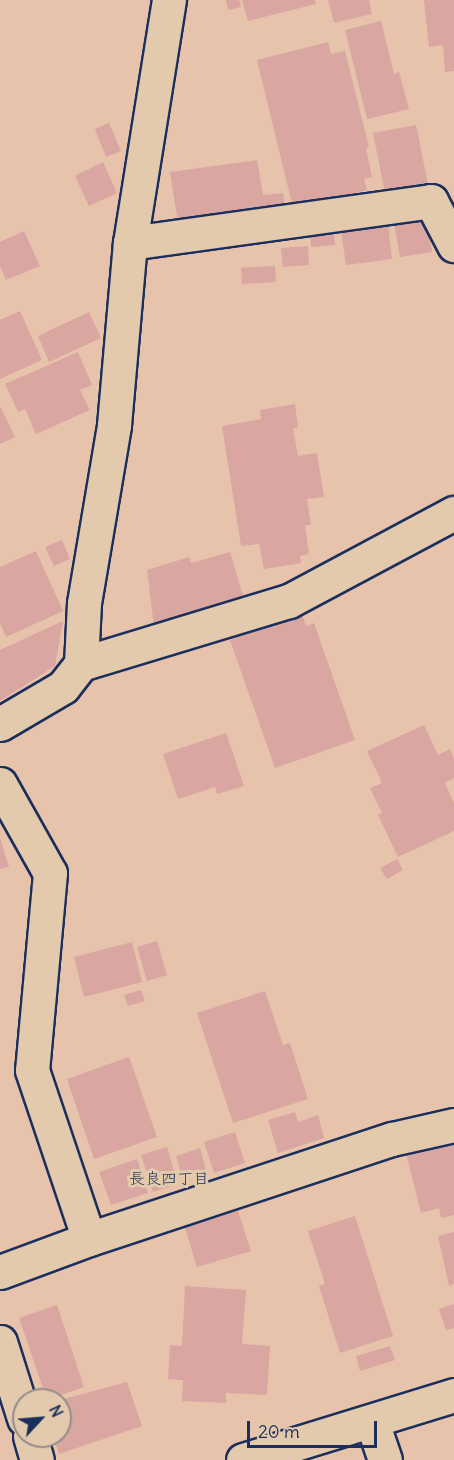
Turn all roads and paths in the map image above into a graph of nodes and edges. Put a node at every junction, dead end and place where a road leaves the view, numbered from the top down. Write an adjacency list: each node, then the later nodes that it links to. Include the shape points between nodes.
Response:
1 (169, 0): 2 (street)
2 (130, 243): 3 (street, via 431,201); 5 (street, via 114,425 84,603)
3 (454, 246)
4 (454, 513): 5 (street, via 289,601)
5 (81, 664): 6 (street, via 63,687)
6 (0, 724)
7 (0, 784): 9 (street, via 50,873 32,1070)
8 (454, 1125): 9 (street, via 392,1139)
9 (89, 1239): 10 (street)
10 (0, 1272)
11 (0, 1342): 12 (street)
12 (15, 1388)
13 (454, 1395): 14 (street)
14 (372, 1422): 15 (street); 16 (street)
15 (243, 1460)
16 (385, 1460)

